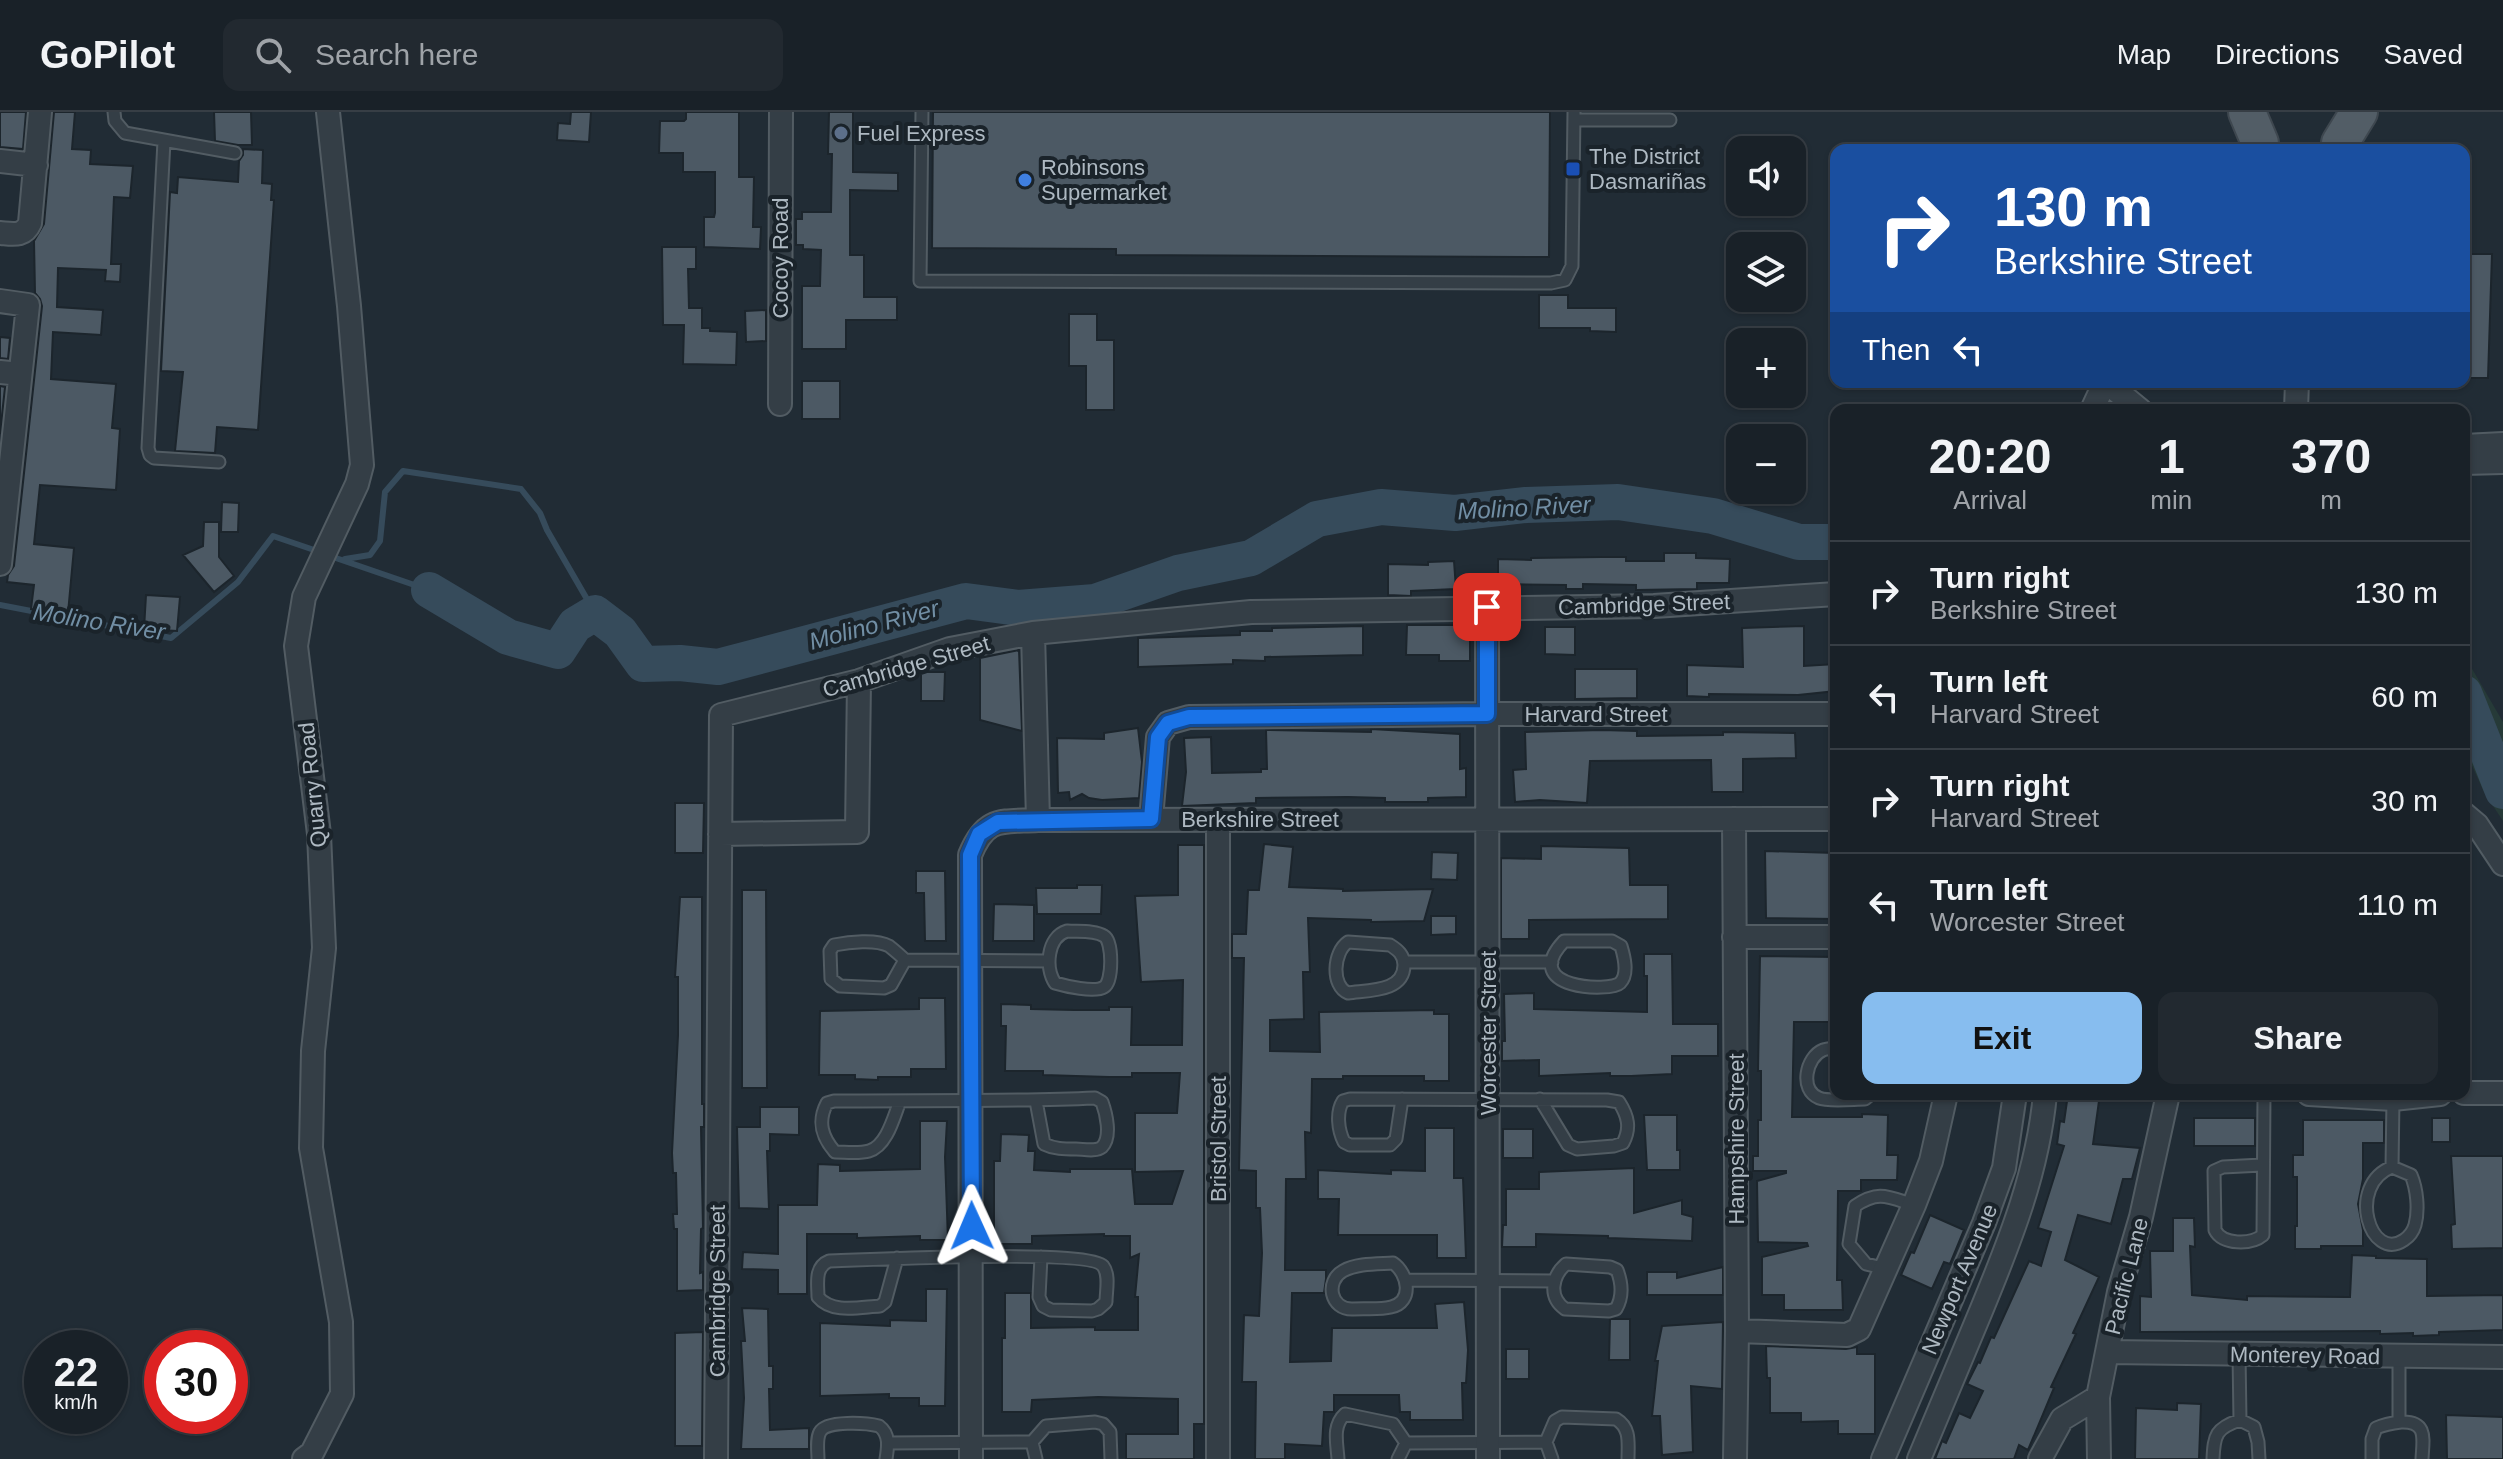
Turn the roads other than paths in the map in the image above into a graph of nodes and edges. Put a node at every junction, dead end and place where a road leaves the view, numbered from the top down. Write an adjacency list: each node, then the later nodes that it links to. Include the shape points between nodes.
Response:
1 (40, 112): 13 (street)
2 (114, 112): 10 (lane, via 125,133)
3 (328, 112): 87 (street, Quarry Road, via 362,465 304,597 296,646 319,834 324,948 313,1051 311,1148 341,1322 342,1380 342,1394)
4 (781, 112): 17 (street, Cocoy Road)
5 (922, 112): 7 (lane, via 920,281 1558,283 1572,266)
6 (2359, 112): 9 (main road)
7 (1574, 116): 8 (lane)
8 (1670, 120)
9 (2339, 135)
10 (164, 141): 11 (lane); 20 (lane, via 148,448 154,458)
11 (235, 153)
12 (0, 161): 13 (street)
13 (36, 165): 14 (street, via 27,230)
14 (0, 233)
15 (0, 301): 16 (street, via 28,305)
16 (10, 373): 23 (street)
17 (780, 404)
18 (2503, 444): 19 (street)
19 (2470, 446)
20 (219, 462)
21 (2503, 462): 22 (street)
22 (2470, 463)
23 (0, 564)
24 (1830, 594): 25 (street, Cambridge Street, via 1654,606)
25 (1487, 607): 26 (street, Cambridge Street, via 1251,612); 28 (street, Worcester Street)
26 (1033, 633): 27 (street, Cambridge Street, via 950,649); 35 (street)
27 (859, 681): 37 (street, Cambridge Street, via 721,715); 37 (street, via 857,832)
28 (1487, 714): 29 (street, Harvard Street); 30 (street, Harvard Street, via 1189,717 1168,723 1158,737); 31 (street, Worcester Street)
29 (1830, 714)
30 (1151, 819): 35 (street, Berkshire Street); 36 (street, Berkshire Street)
31 (1487, 819): 32 (street, Berkshire Street); 36 (street, Berkshire Street); 45 (street, Worcester Street)
32 (1734, 819): 33 (street, Berkshire Street); 39 (street, Hampshire Street)
33 (1830, 819)
34 (2470, 819): 38 (street)
35 (1038, 820): 42 (street, Berkshire Street, via 998,822 979,834 970,855)
36 (1218, 820): 93 (street, Bristol Street)
37 (720, 834): 88 (street, Cambridge Street)
38 (2503, 864)
39 (1734, 937): 40 (street); 73 (street, Hampshire Street)
40 (1830, 937)
41 (905, 960): 41 (lane, via 880,943 834,945 831,979 840,986 884,988); 42 (lane)
42 (970, 960): 43 (lane); 54 (street, Berkshire Street)
43 (1049, 961): 43 (lane, via 1055,983 1096,990 1110,981 1111,944 1102,934 1067,931 1054,940)
44 (1405, 962): 44 (lane, via 1393,986 1348,993 1337,983 1338,955 1348,942 1390,945); 45 (lane)
45 (1488, 962): 46 (lane); 50 (street, Worcester Street)
46 (1552, 962): 46 (lane, via 1564,941 1612,941 1621,946 1624,975 1613,986 1569,984 1554,975)
47 (1830, 1048): 51 (lane, via 1808,1065 1807,1082 1812,1093)
48 (2470, 1093): 49 (street)
49 (2503, 1093)
50 (1488, 1098): 52 (lane); 53 (lane); 71 (street, Worcester Street)
51 (1830, 1098)
52 (1402, 1099): 52 (lane, via 1396,1139 1390,1145 1344,1142 1339,1108 1343,1101)
53 (1540, 1099): 53 (lane, via 1619,1102 1628,1133 1614,1146 1577,1149 1568,1145)
54 (970, 1100): 61 (lane); 62 (lane); 68 (street, Berkshire Street)
55 (1945, 1100): 65 (street)
56 (2014, 1100): 99 (street, Newport Avenue, via 2004,1168 1984,1223)
57 (2044, 1100): 100 (street, Newport Avenue, via 2012,1236)
58 (2167, 1100): 74 (street, Pacific Lane)
59 (2264, 1100): 63 (lane)
60 (2393, 1100): 64 (lane)
61 (900, 1101): 61 (lane, via 827,1103 821,1132 835,1152 869,1152 885,1137)
62 (1036, 1101): 62 (lane, via 1044,1144 1102,1146 1107,1137 1102,1102)
63 (2262, 1165): 63 (lane, via 2263,1235 2248,1241 2222,1239 2215,1230 2214,1171)
64 (2392, 1167): 64 (lane, via 2375,1178 2366,1202 2371,1230 2392,1244 2411,1235 2416,1221 2416,1186 2411,1175)
65 (1914, 1205): 69 (street); 69 (lane, via 1881,1195 1855,1206 1849,1244 1866,1264)
66 (1041, 1257): 66 (lane, via 1043,1306 1092,1311 1106,1302 1103,1265); 68 (lane)
67 (897, 1258): 67 (lane, via 829,1261 818,1271 818,1297 833,1307 880,1306); 68 (lane)
68 (972, 1258): 85 (street, Berkshire Street)
69 (1887, 1269): 73 (street, via 1854,1333)
70 (1407, 1280): 70 (lane, via 1393,1263 1351,1268 1334,1279 1332,1294 1344,1309 1392,1307 1406,1294); 71 (lane)
71 (1489, 1280): 72 (lane); 86 (street, Worcester Street)
72 (1554, 1281): 72 (lane, via 1556,1299 1565,1309 1609,1311 1620,1302 1621,1281 1610,1267 1566,1264)
73 (1737, 1331): 98 (street, Hampshire Street)
74 (2107, 1352): 75 (street, Monterey Road); 78 (street, Pacific Lane)
75 (2239, 1354): 76 (street, Monterey Road); 79 (lane)
76 (2399, 1357): 77 (street, Monterey Road); 80 (lane)
77 (2503, 1357)
78 (2098, 1397): 101 (street, via 2062,1419); 102 (street, Pacific Lane)
79 (2240, 1420): 103 (lane, via 2226,1425 2214,1439); 104 (lane, via 2254,1427)
80 (2399, 1422): 105 (lane, via 2376,1428); 106 (lane, via 2420,1427)
81 (1032, 1442): 85 (lane); 91 (lane); 92 (lane, via 1046,1426 1095,1422 1110,1432)
82 (1546, 1442): 86 (lane); 96 (lane); 97 (lane, via 1562,1417 1616,1419 1628,1432)
83 (889, 1443): 85 (lane); 89 (lane, via 879,1426 831,1424 818,1434); 90 (lane)
84 (1406, 1443): 86 (lane); 94 (lane, via 1393,1424 1345,1414 1336,1428); 95 (lane)
85 (970, 1451)
86 (1489, 1451)
87 (304, 1459)
88 (716, 1459)
89 (818, 1459)
90 (886, 1459)
91 (1036, 1459)
92 (1111, 1459)
93 (1218, 1459)
94 (1338, 1459)
95 (1398, 1459)
96 (1552, 1459)
97 (1628, 1459)
98 (1735, 1459)
99 (1883, 1459)
100 (1919, 1459)
101 (2040, 1459)
102 (2099, 1459)
103 (2213, 1459)
104 (2259, 1459)
105 (2372, 1459)
106 (2422, 1459)

